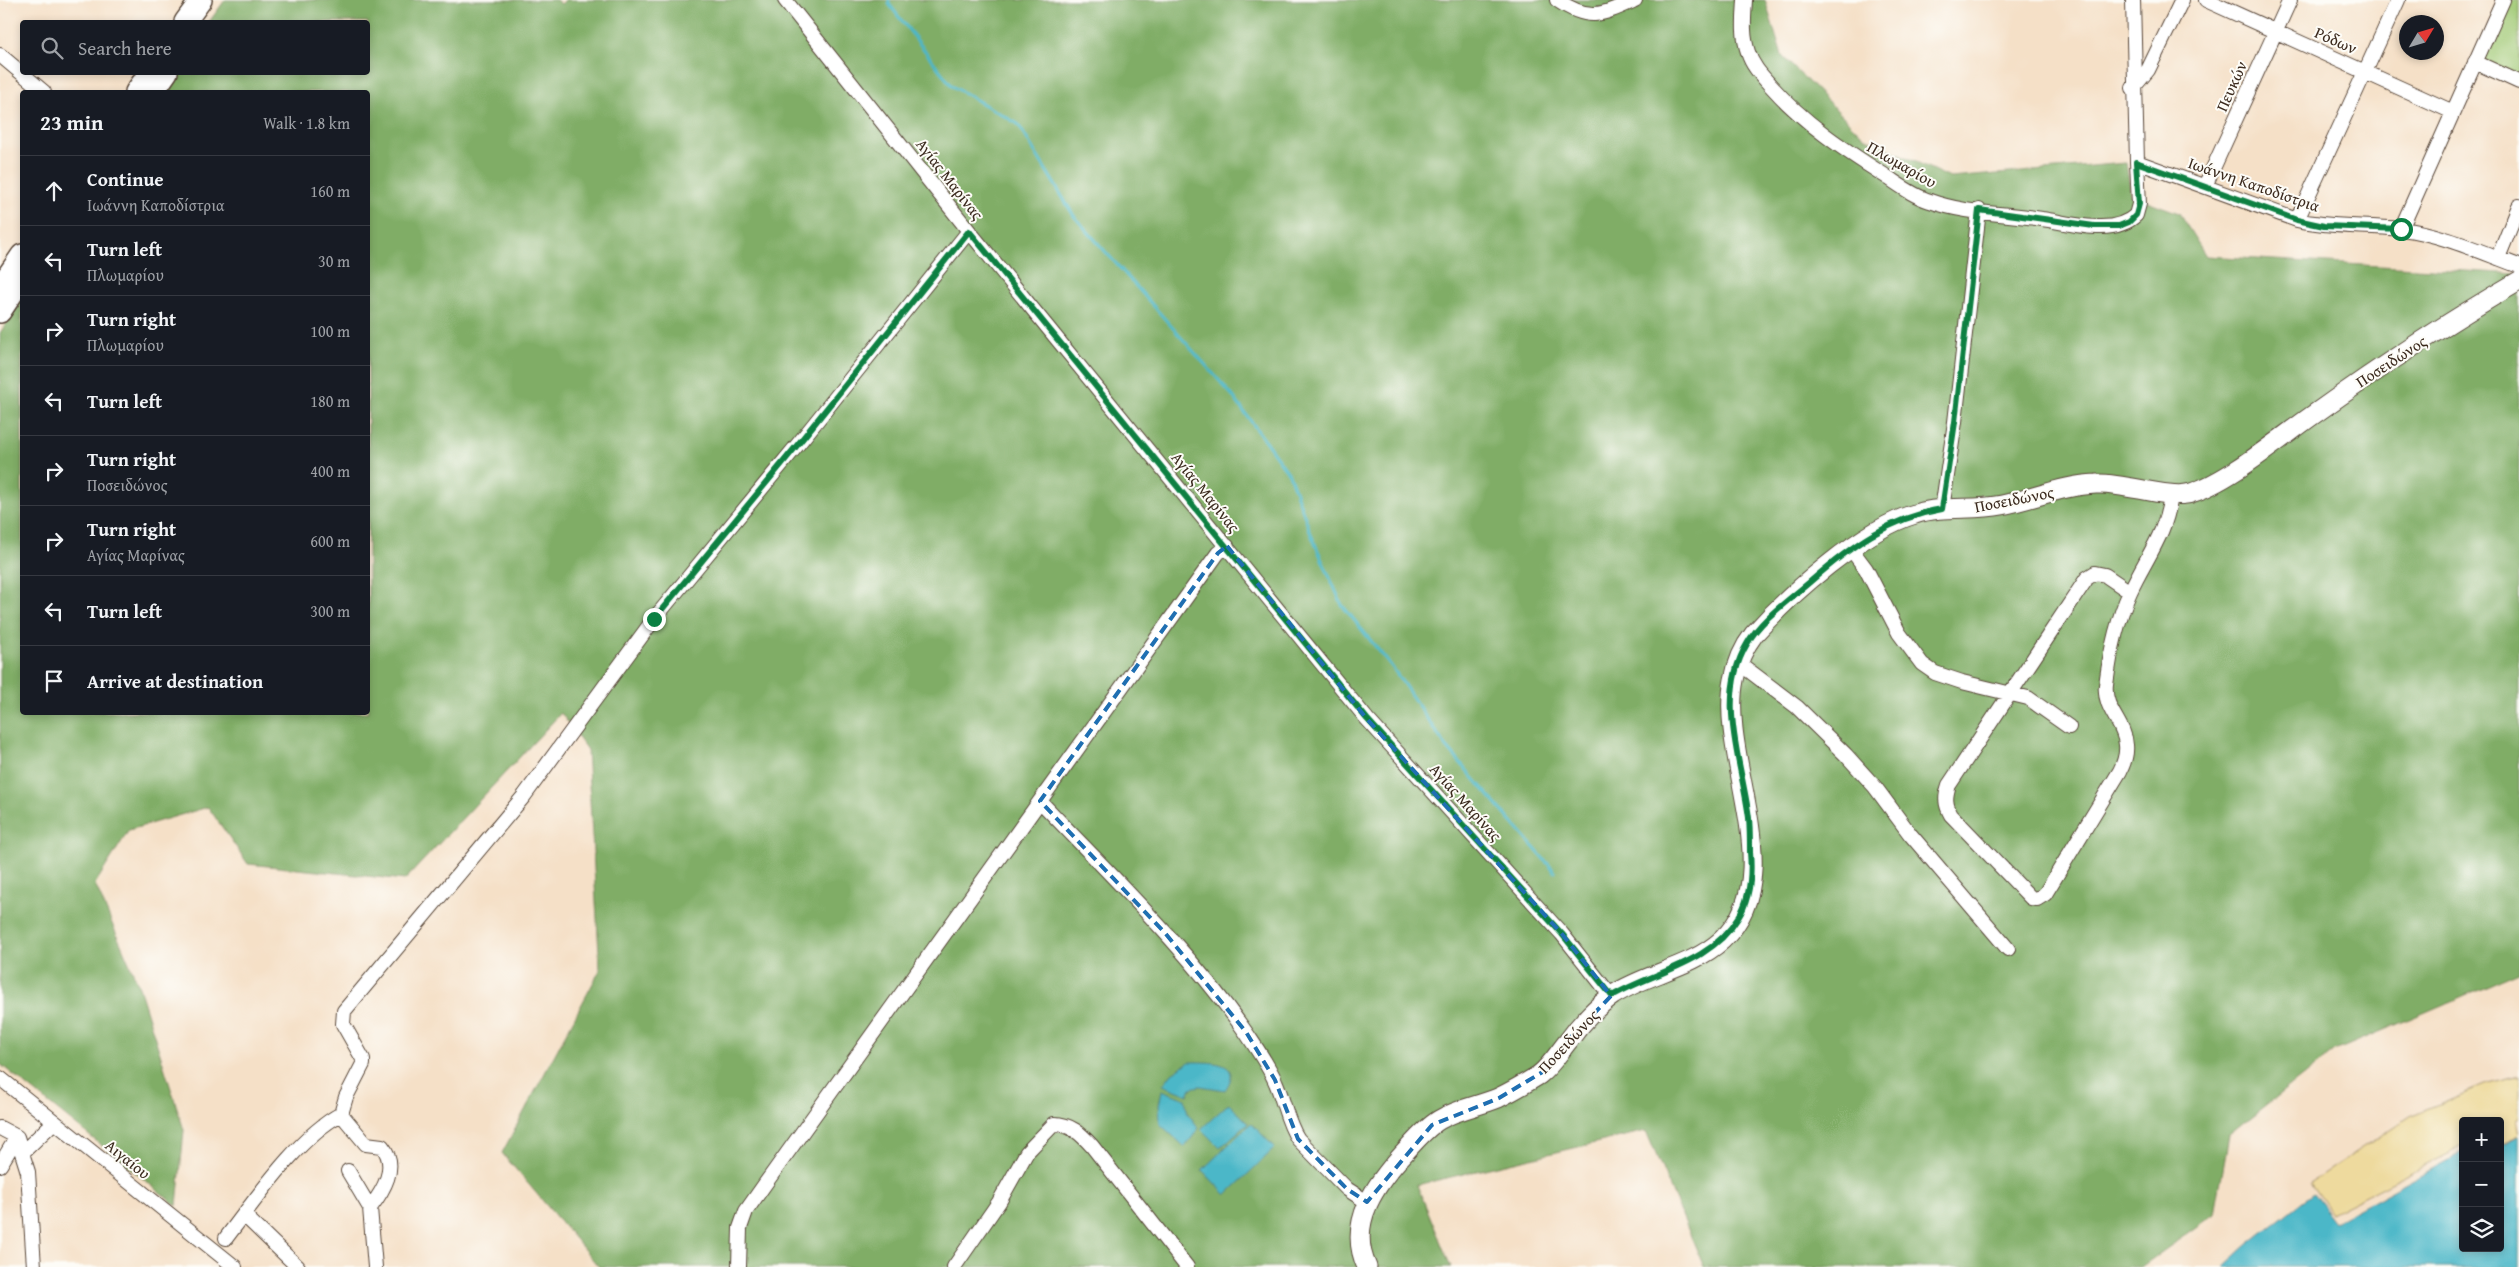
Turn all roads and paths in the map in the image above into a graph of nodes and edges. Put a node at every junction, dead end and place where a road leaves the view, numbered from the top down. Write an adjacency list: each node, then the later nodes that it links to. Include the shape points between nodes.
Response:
1 (218, 0): 12 (main road)
2 (786, 0): 33 (street, Αγίας Μαρίνας)
3 (1557, 0): 4 (street, via 1580,14 1594,16)
4 (1635, 0)
5 (1746, 0): 30 (street, Πλωμαρίου, via 1744,40 1748,54 1758,71 1799,116 1840,148 1905,189 1929,201)
6 (2132, 0): 22 (street)
7 (2182, 0): 22 (street, via 2148,70)
8 (2206, 0): 13 (street, Ρόδων)
9 (2290, 0): 13 (street, Πευκών)
10 (2398, 0): 17 (street)
11 (2503, 0): 15 (street)
12 (194, 11)
13 (2275, 31): 17 (street, Ρόδων); 28 (street, Πευκών)
14 (0, 55): 16 (street)
15 (2475, 62): 21 (street); 26 (street)
16 (20, 72)
17 (2365, 72): 26 (street, Ρόδων); 31 (street)
18 (24, 75): 23 (street)
19 (148, 75): 24 (main road)
20 (165, 75): 25 (main road)
21 (2519, 82)
22 (2133, 88): 27 (street)
23 (42, 90)
24 (137, 90)
25 (154, 90)
26 (2453, 112): 32 (street)
27 (2136, 162): 28 (street, Ιωάννη Καποδίστρια); 30 (street, Πλωμαρίου, via 2139,204 2136,215 2119,226 2069,223)
28 (2205, 186): 31 (street, Ιωάννη Καποδίστρια)
29 (2519, 206): 35 (street)
30 (1979, 210): 42 (street)
31 (2297, 220): 32 (street, Ιωάννη Καποδίστρια, via 2324,226)
32 (2401, 229): 35 (street, Ιωάννη Καποδίστρια, via 2430,234)
33 (969, 231): 43 (street, Αγίας Μαρίνας); 53 (street, via 654,619 524,796 344,1011 343,1024 363,1064)
34 (20, 258): 39 (main road)
35 (2498, 258): 36 (street, Ιωάννη Καποδίστρια)
36 (2519, 266)
37 (2519, 281): 41 (street, Ποσειδώνος, via 2403,353 2208,486 2189,494)
38 (20, 283): 40 (main road)
39 (0, 287)
40 (0, 312)
41 (2171, 494): 42 (street, Ποσειδώνος, via 2120,484 2095,484 1998,506); 45 (street, via 2165,527)
42 (1942, 509): 44 (street, Ποσειδώνος, via 1915,514 1887,525)
43 (1227, 546): 49 (street, via 1218,553); 51 (street, Αγίας Μαρίνας, via 1367,719 1556,927)
44 (1851, 549): 46 (street, Ποσειδώνος, via 1766,620 1746,645); 47 (street, via 1866,569 1899,633 1922,664 1935,673 1962,682)
45 (2130, 592): 47 (street, via 2105,575 2095,573 2087,578); 47 (street, via 2117,629 2105,687 2110,710 2127,744 2126,758 2045,894 2037,899 2031,898 1977,843 1950,815 1946,806 1945,795 1949,785)
46 (1739, 663): 50 (street, via 1797,708 1846,755); 51 (street, Ποσειδώνος, via 1734,680 1732,712 1748,818 1751,865 1746,901 1732,928 1712,948)
47 (2012, 693): 48 (street, via 2028,698)
48 (2069, 726)
49 (1040, 801): 60 (street, via 1165,933 1220,1000 1246,1032 1275,1080 1298,1139 1347,1190); 68 (street, via 751,1204 740,1228)
50 (2008, 949)
51 (1612, 996): 60 (street, Ποσειδώνος, via 1571,1037 1546,1070 1498,1098 1432,1124 1388,1171)
52 (0, 1078): 54 (street, Αιγαίου)
53 (341, 1114): 61 (street, via 366,1144 382,1146 388,1153 390,1170 386,1183); 62 (street, via 322,1124 286,1162)
54 (54, 1122): 57 (street); 65 (street, Αιγαίου)
55 (0, 1128): 56 (street)
56 (17, 1138): 57 (street); 58 (street)
57 (23, 1152): 64 (street, via 28,1172)
58 (0, 1165)
59 (348, 1171): 61 (street)
60 (1367, 1202): 71 (street, Ποσειδώνος, via 1361,1219 1360,1240)
61 (370, 1208): 67 (street)
62 (244, 1215): 63 (street); 66 (street)
63 (226, 1238)
64 (34, 1267)
65 (235, 1267)
66 (298, 1267)
67 (375, 1267)
68 (739, 1267)
69 (954, 1267): 70 (street, via 999,1202 1027,1152 1054,1124 1064,1124 1080,1133)
70 (1187, 1267)
71 (1367, 1267)

